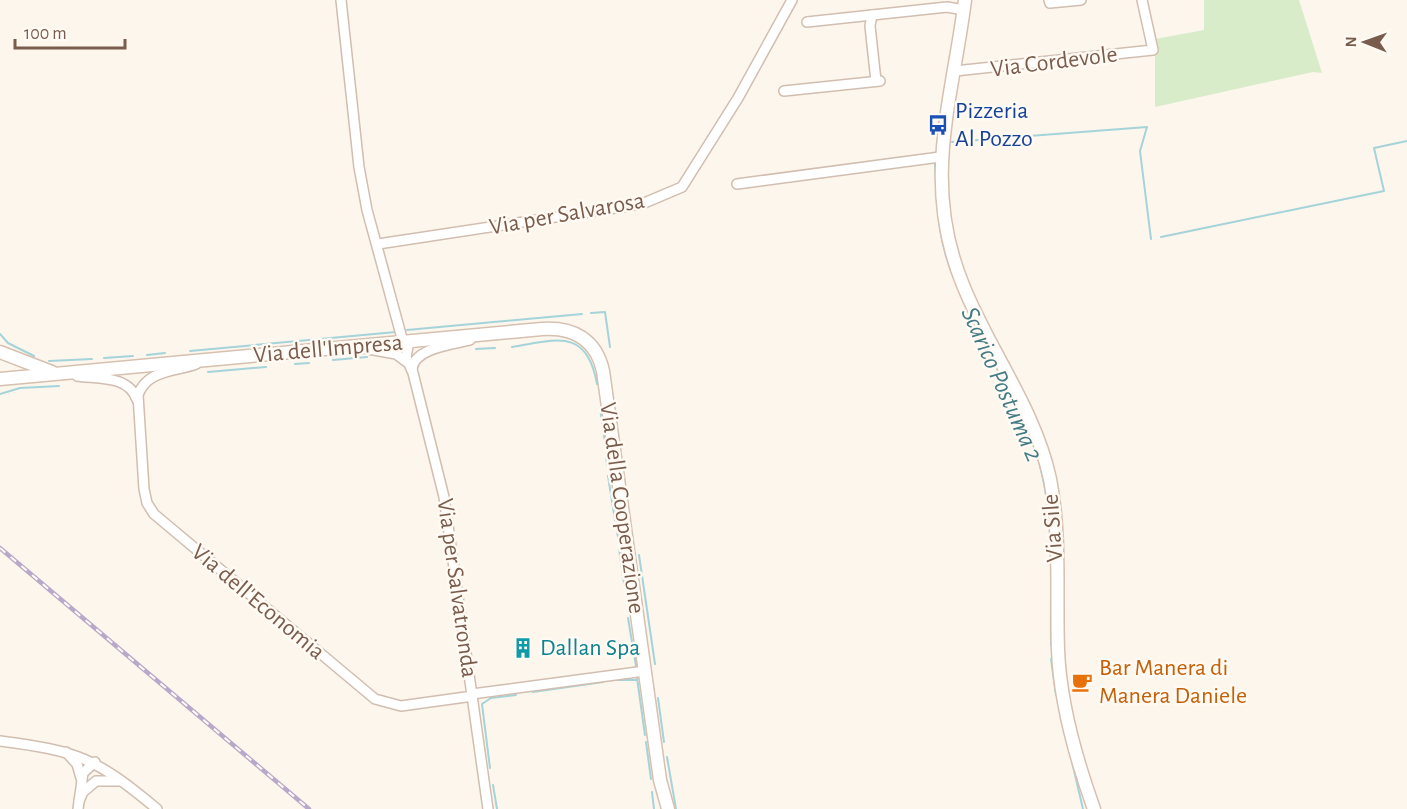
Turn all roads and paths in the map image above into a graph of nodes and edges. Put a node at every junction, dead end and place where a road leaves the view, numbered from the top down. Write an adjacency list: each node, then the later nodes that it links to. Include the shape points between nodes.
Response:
1 (341, 0): 15 (street, Via per Salvatronda, via 358,167)
2 (792, 0): 15 (street, Via per Salvarosa, via 738,98 682,187 642,204)
3 (908, 0): 8 (street)
4 (1049, 0): 5 (street)
5 (1081, 0)
6 (1142, 0): 11 (street, Via Cordevole, via 1153,50)
7 (964, 5): 8 (street); 11 (street, Via Sile)
8 (909, 10): 9 (street)
9 (872, 15): 10 (street); 12 (street, via 878,81)
10 (807, 22)
11 (955, 71): 13 (street, Via Sile)
12 (784, 92)
13 (940, 157): 14 (street); 42 (street, Via Sile, via 944,218 959,276 1028,418 1050,478 1060,677)
14 (737, 184)
15 (378, 244): 17 (street, Via per Salvatronda)
16 (484, 334): 17 (street, Via dell'Impresa); 18 (street, Via dell'Impresa, via 558,328 578,334); 24 (street, via 428,351)
17 (406, 341): 20 (street, Via dell'Impresa); 24 (street, Via per Salvatronda, via 405,352)
18 (592, 345): 28 (street, Via della Cooperazione, via 603,371)
19 (0, 346): 22 (street)
20 (355, 346): 23 (street, Via dell'Impresa); 24 (street, via 393,353)
21 (0, 352): 22 (street, Via dell'Impresa)
22 (15, 358): 25 (street, Via dell'Impresa)
23 (202, 361): 25 (street, Via dell'Impresa); 27 (street, via 152,376 141,387)
24 (411, 366): 29 (street, Via per Salvatronda, via 442,487)
25 (61, 373): 26 (street, Via dell'Impresa); 27 (street, via 120,382)
26 (4, 380)
27 (137, 400): 29 (street, Via dell'Economia, via 145,498 167,526 377,700 401,706)
28 (645, 671): 29 (street, Via dell'Economia); 34 (street, Via della Cooperazione)
29 (472, 695): 39 (street, Via per Salvatronda)
30 (0, 741): 31 (street)
31 (64, 751): 32 (street); 33 (street, via 75,761)
32 (95, 762): 33 (street, via 86,768); 35 (street); 36 (street)
33 (81, 779): 37 (street)
34 (660, 780): 40 (street, Via della Cooperazione); 41 (street, Via della Cooperazione)
35 (124, 782): 36 (street, via 106,779); 38 (street)
36 (93, 783): 37 (street)
37 (78, 805)
38 (157, 809)
39 (488, 809)
40 (660, 809)
41 (668, 809)
42 (1094, 809)

